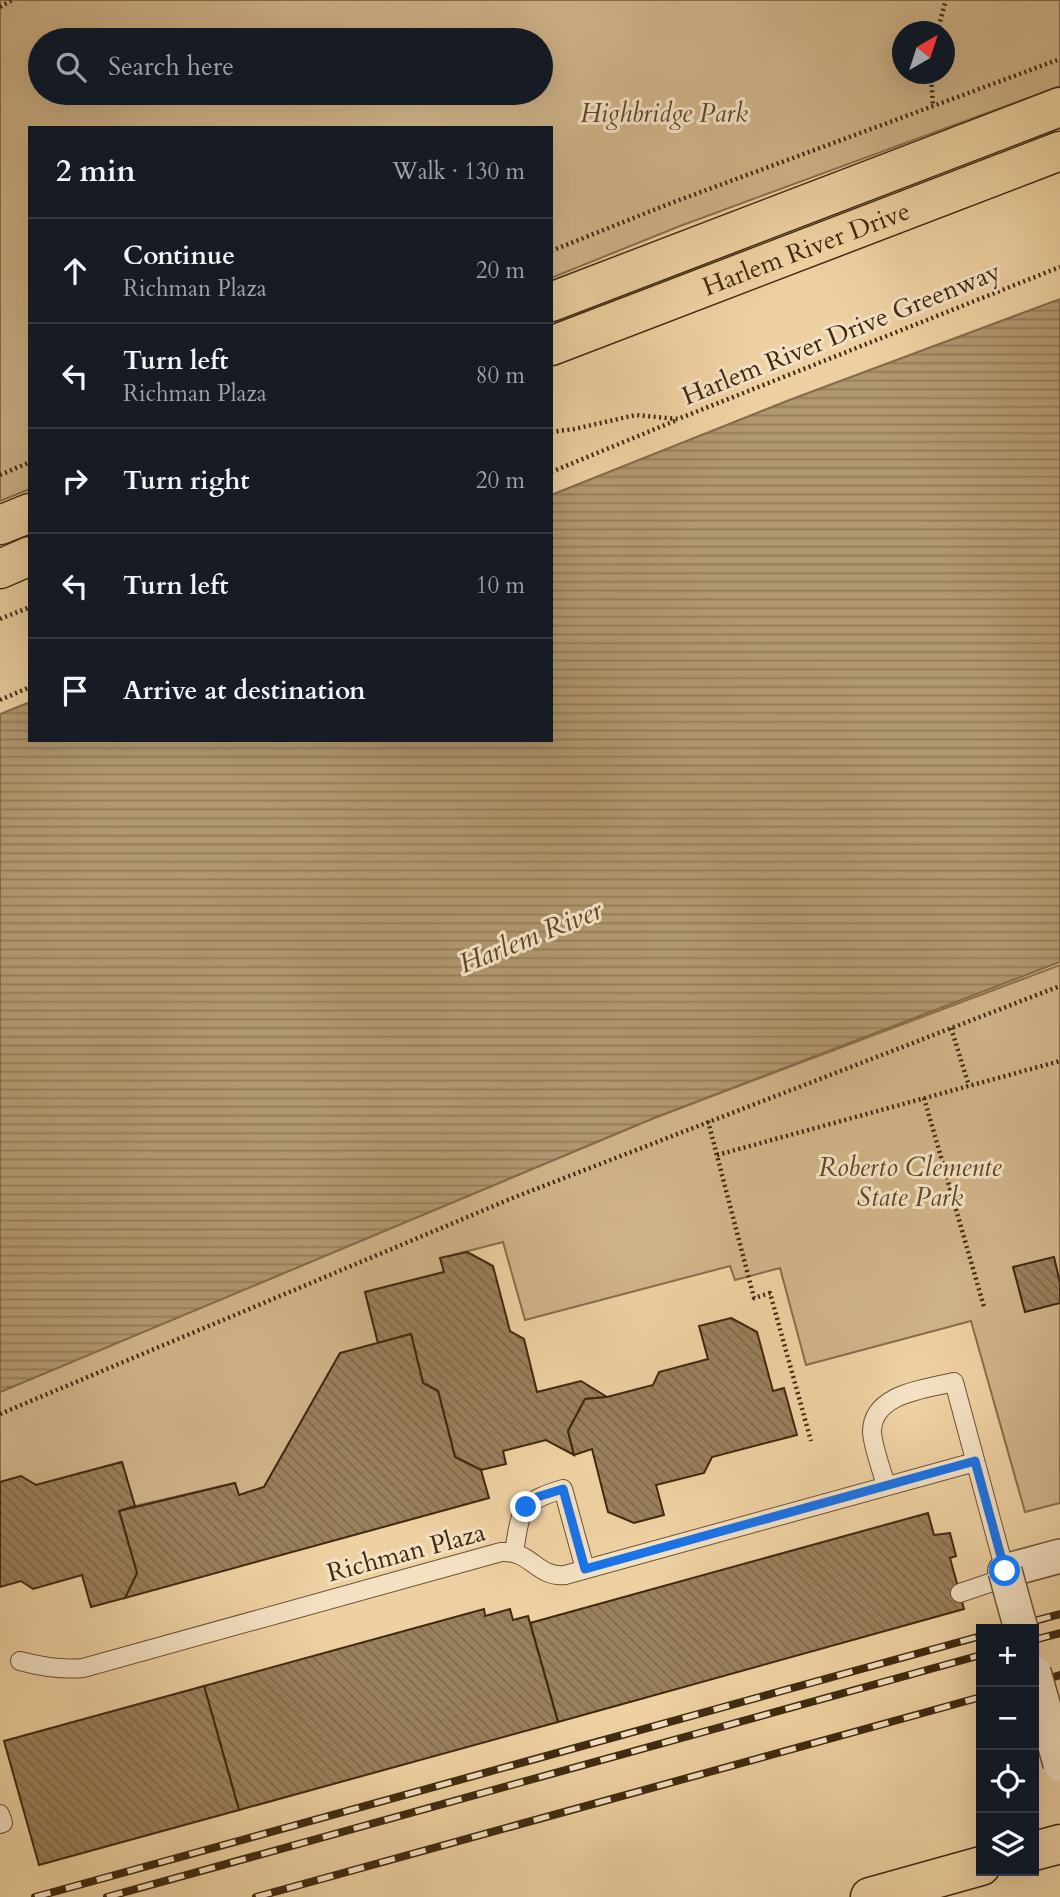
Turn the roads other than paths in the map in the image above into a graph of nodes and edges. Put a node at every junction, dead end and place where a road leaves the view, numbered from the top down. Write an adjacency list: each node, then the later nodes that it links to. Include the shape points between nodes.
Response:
1 (1060, 107): 3 (highway, Harlem River Drive)
2 (1060, 151): 4 (highway, Harlem River Drive)
3 (553, 301)
4 (553, 345)
5 (28, 514): 6 (highway)
6 (0, 525)
7 (28, 557): 8 (highway)
8 (0, 569)
9 (975, 1461): 10 (lane, Richman Plaza); 10 (lane, via 954,1382 906,1394 887,1403 874,1420 872,1433); 14 (lane)
10 (886, 1486): 13 (lane, Richman Plaza)
11 (514, 1552): 13 (lane, Richman Plaza, via 553,1575); 13 (lane, via 526,1507 537,1497 563,1489); 17 (lane, Richman Plaza, via 83,1668 58,1669)
12 (1060, 1557): 14 (street); 15 (lane)
13 (585, 1569)
14 (1005, 1571): 16 (street, bridge)
15 (960, 1593)
16 (1020, 1624)
17 (20, 1661)
18 (1038, 1687): 19 (street, bridge)
19 (1060, 1764)
20 (0, 1814): 21 (lane)
21 (0, 1824)
22 (1060, 1844): 23 (highway)
23 (1039, 1850)
24 (976, 1867): 25 (highway)
25 (870, 1897)

